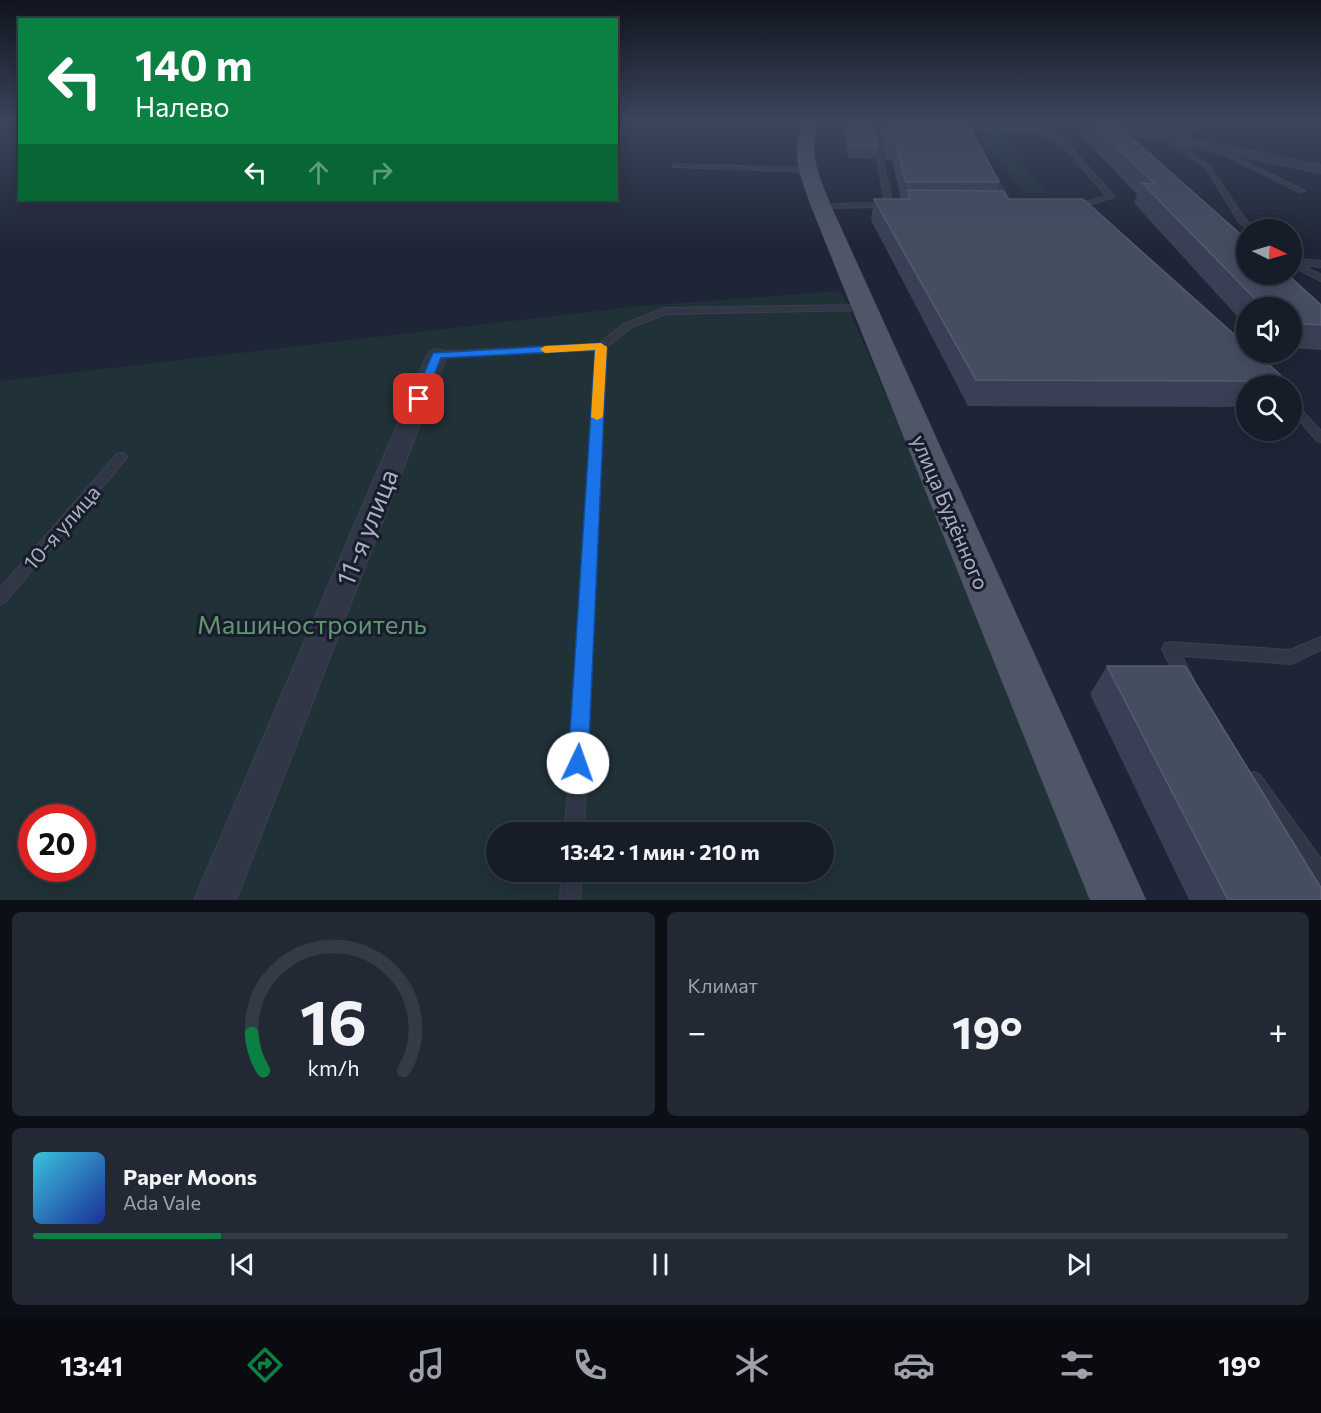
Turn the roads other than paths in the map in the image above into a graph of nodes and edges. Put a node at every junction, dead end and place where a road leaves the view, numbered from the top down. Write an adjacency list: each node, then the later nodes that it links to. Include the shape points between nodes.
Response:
1 (806, 164): 10 (main road, улица Будённого)
2 (881, 164): 12 (lane)
3 (1082, 164): 19 (lane, via 1111,196)
4 (1203, 164): 21 (lane)
5 (1246, 164): 11 (lane)
6 (1297, 164): 9 (street)
7 (675, 166): 10 (lane)
8 (987, 167): 16 (lane)
9 (1321, 169)
10 (808, 170): 14 (main road, улица Будённого)
11 (1301, 191)
12 (890, 205): 13 (lane); 14 (lane)
13 (900, 205)
14 (821, 206): 26 (main road, улица Будённого)
15 (999, 207): 16 (lane)
16 (1010, 207): 17 (lane)
17 (1021, 207)
18 (1066, 208): 19 (lane)
19 (1077, 208): 20 (lane)
20 (1086, 216)
21 (1241, 219)
22 (1302, 263): 23 (lane)
23 (1321, 264)
24 (1302, 268): 25 (lane)
25 (1321, 278)
26 (863, 308): 27 (lane, via 665,311 627,326); 41 (main road, улица Будённого)
27 (601, 347): 28 (lane); 36 (lane)
28 (437, 355): 39 (street, 11-я улица)
29 (1302, 417): 30 (lane)
30 (1321, 438)
31 (121, 457): 32 (lane, 10-я улица)
32 (0, 598)
33 (1321, 643): 34 (lane, via 1291,657 1170,649)
34 (1194, 696)
35 (1241, 762): 37 (lane)
36 (575, 822)
37 (1321, 876)
38 (571, 882): 40 (lane)
39 (215, 900)
40 (570, 900)
41 (1118, 900)

